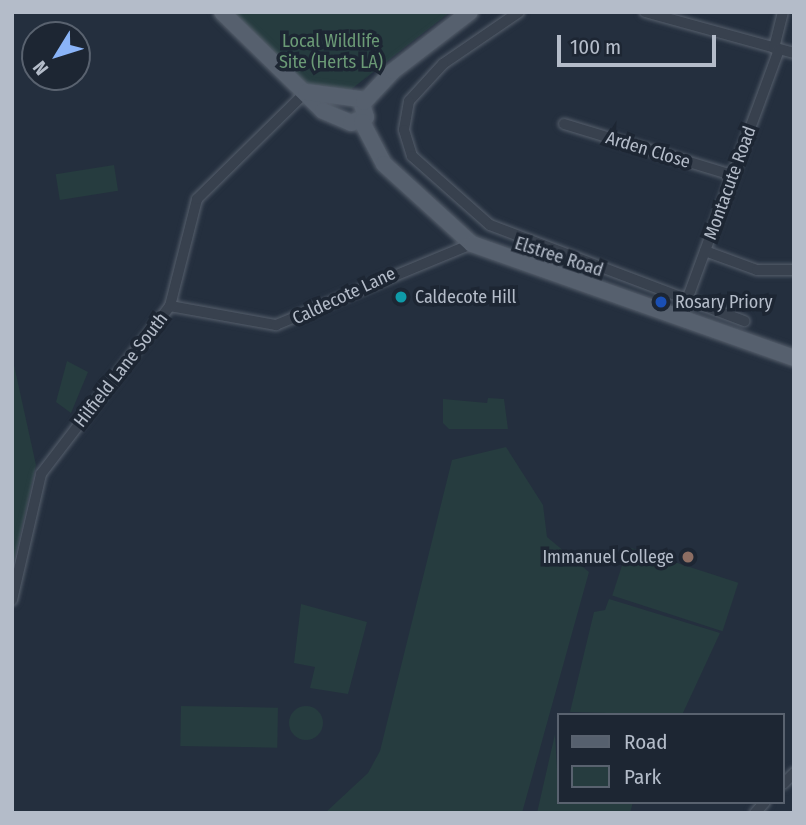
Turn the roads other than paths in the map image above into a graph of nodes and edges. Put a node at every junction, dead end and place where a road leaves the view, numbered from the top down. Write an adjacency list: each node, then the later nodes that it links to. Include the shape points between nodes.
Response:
1 (222, 12): 8 (main road)
2 (470, 12): 10 (main road, via 393,71)
3 (519, 12): 18 (street, via 443,64 409,101 404,130 412,156 490,225)
4 (645, 12): 6 (street)
5 (783, 12): 6 (street, Montacute Road)
6 (776, 49): 7 (street); 14 (street, Montacute Road)
7 (794, 53)
8 (306, 92): 9 (main road); 11 (main road, via 323,111); 19 (street, Hilfield Lane South, via 197,199)
9 (347, 101): 10 (main road); 11 (main road)
10 (364, 102): 12 (main road)
11 (344, 118): 12 (main road)
12 (362, 122): 15 (main road, Elstree Road, via 384,164)
13 (564, 124): 14 (street, Arden Close)
14 (732, 175): 16 (street, Montacute Road)
15 (472, 244): 19 (street, Caldecote Lane, via 276,325); 20 (main road, Elstree Road)
16 (705, 251): 17 (street, via 757,270); 18 (street, Montacute Road)
17 (794, 270)
18 (687, 299): 20 (street, Montacute Road); 21 (street)
19 (170, 306): 23 (street, Hilfield Lane South, via 41,474)
20 (681, 316): 22 (main road, Elstree Road)
21 (744, 321)
22 (794, 358)
23 (12, 600)

